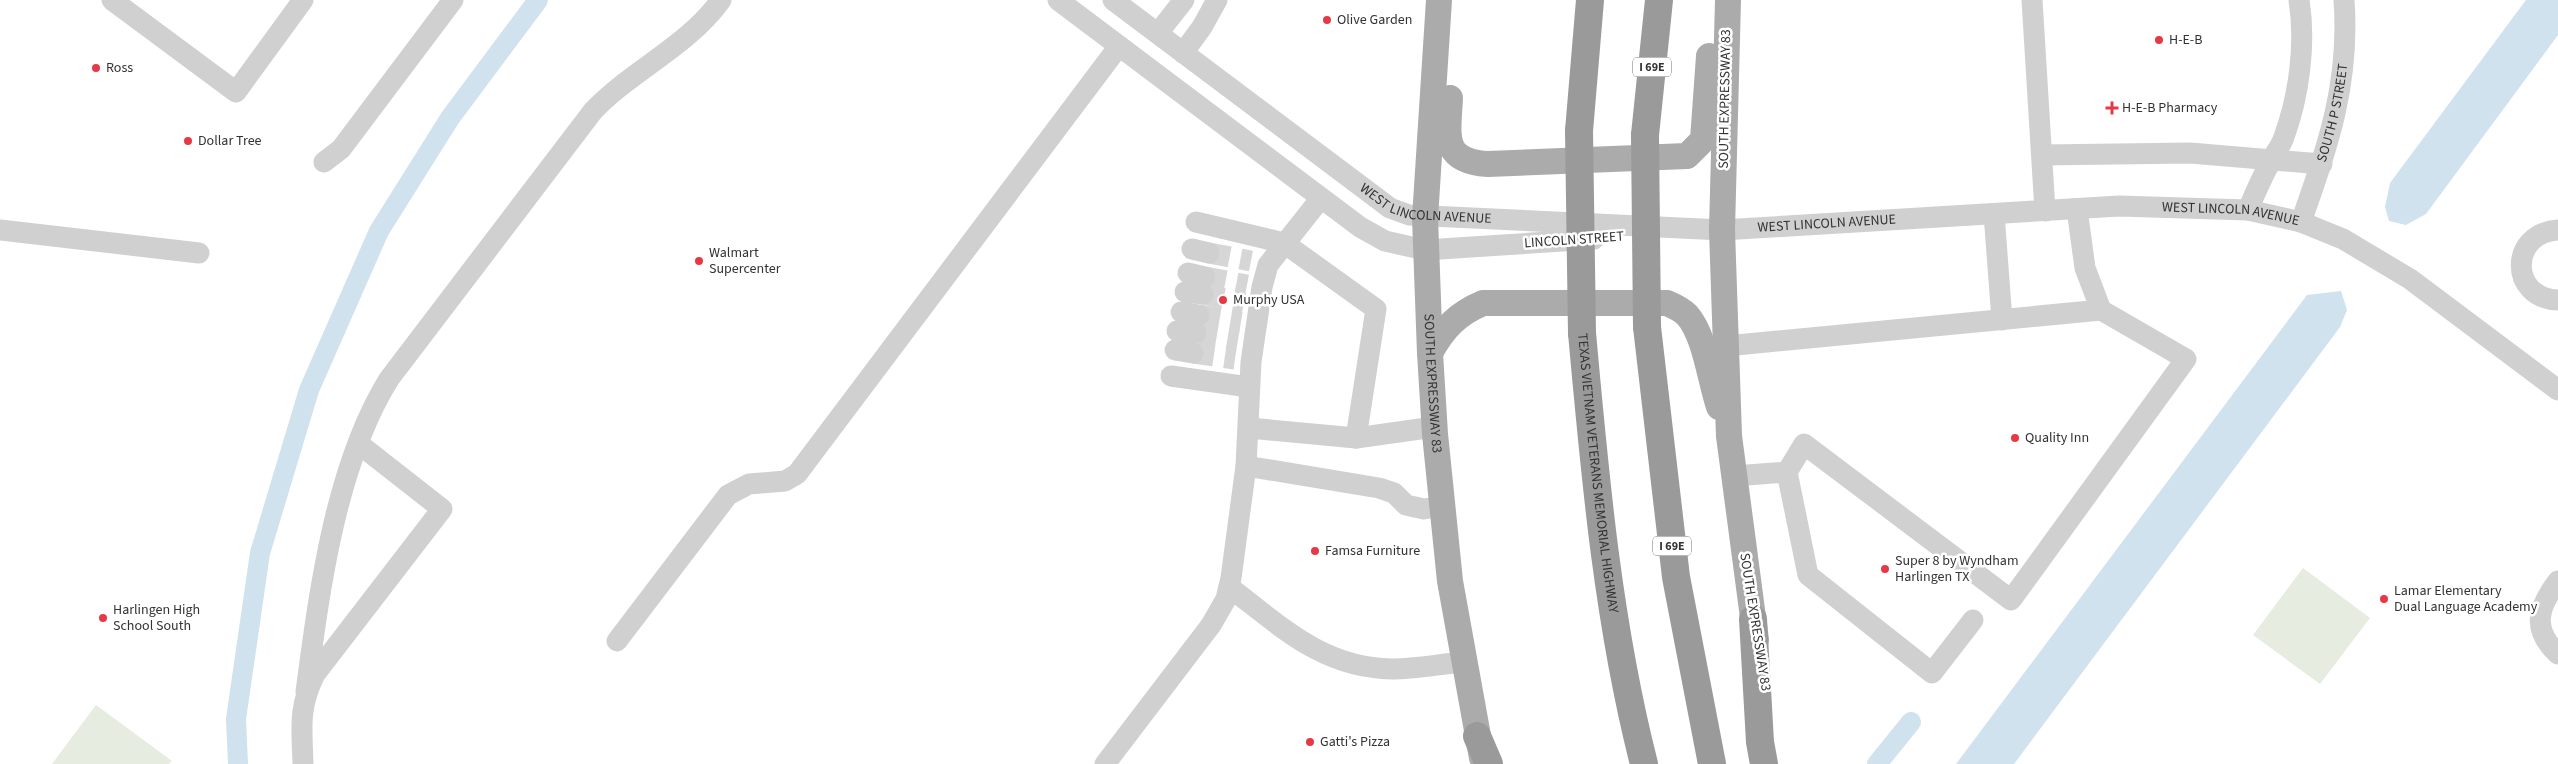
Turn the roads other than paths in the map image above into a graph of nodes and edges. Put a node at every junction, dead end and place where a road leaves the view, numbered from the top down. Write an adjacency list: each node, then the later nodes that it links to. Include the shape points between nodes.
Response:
1 (112, 0): 2 (street, via 236,92)
2 (303, 0)
3 (453, 0): 23 (street, via 341,149)
4 (721, 0): 51 (street, via 695,30 610,94 593,111 389,379 374,403)
5 (1058, 0): 19 (street)
6 (1113, 0): 18 (street, WEST LINCOLN AVENUE)
7 (1184, 0): 18 (street)
8 (1217, 0): 20 (street)
9 (1439, 0): 30 (main road, SOUTH EXPRESSWAY 83)
10 (1456, 0): 13 (main road, via 1449,137 1458,157 1465,162 1488,164 1687,156 1703,140 1706,125)
11 (1590, 0): 69 (highway, TEXAS VIETNAM VETERANS MEMORIAL HIGHWAY, bridge, via 1579,131 1582,332 1598,508 1614,617)
12 (1659, 0): 70 (highway, I 69E, bridge, via 1645,135 1647,327 1676,577)
13 (1712, 0)
14 (1728, 0): 34 (main road, SOUTH EXPRESSWAY 83)
15 (2032, 0): 21 (street)
16 (2299, 0): 22 (street, via 2298,76 2284,139)
17 (2344, 0): 24 (street, SOUTH P STREET, via 2346,32 2341,93)
18 (1158, 34): 20 (street, WEST LINCOLN AVENUE)
19 (1120, 46): 25 (street); 60 (street, via 797,474 785,481 749,484 728,496)
20 (1183, 53): 30 (street, WEST LINCOLN AVENUE, via 1390,208)
21 (2042, 155): 22 (street, via 2190,153); 28 (street)
22 (2272, 160): 24 (street); 27 (street)
23 (324, 162)
24 (2322, 164): 32 (street, SOUTH P STREET)
25 (1321, 198): 36 (street); 37 (street, via 1385,241)
26 (2077, 209): 27 (street, WEST LINCOLN AVENUE, via 2119,206); 28 (street, WEST LINCOLN AVENUE); 40 (street, via 2085,268)
27 (2248, 210): 32 (street, WEST LINCOLN AVENUE)
28 (2045, 211): 29 (street, WEST LINCOLN AVENUE)
29 (1994, 214): 34 (street, WEST LINCOLN AVENUE); 41 (street)
30 (1425, 218): 34 (street, WEST LINCOLN AVENUE); 37 (main road, SOUTH EXPRESSWAY 83)
31 (1196, 222): 36 (street)
32 (2301, 222): 46 (street, WEST LINCOLN AVENUE, via 2343,239 2410,279)
33 (0, 230): 38 (street)
34 (1722, 230): 37 (street, LINCOLN STREET); 42 (main road, SOUTH EXPRESSWAY 83)
35 (2558, 230): 39 (street, via 2545,231 2534,238 2525,247 2521,260 2527,285 2548,300)
36 (1284, 243): 45 (street, via 1259,263 1249,323); 50 (street, via 1376,309)
37 (1425, 250): 43 (main road, SOUTH EXPRESSWAY 83)
38 (199, 253)
39 (2558, 300)
40 (2101, 310): 41 (street); 53 (street, via 2186,359 2011,600 1804,444)
41 (2002, 320): 42 (street)
42 (1726, 346): 49 (main road, SOUTH EXPRESSWAY 83)
43 (1430, 353): 47 (main road, SOUTH EXPRESSWAY 83); 49 (main road, via 1454,320 1483,302 1667,303 1688,316 1700,341)
44 (1171, 376): 45 (street)
45 (1249, 387): 48 (street)
46 (2558, 390)
47 (1434, 427): 50 (street); 55 (main road, SOUTH EXPRESSWAY 83)
48 (1249, 428): 50 (street); 52 (street)
49 (1729, 436): 54 (main road, SOUTH EXPRESSWAY 83)
50 (1356, 438)
51 (359, 444): 63 (street, via 345,484 320,583); 63 (street, via 442,508 338,642)
52 (1246, 466): 55 (street, via 1379,488 1394,493 1406,505 1424,509); 57 (street)
53 (1787, 472): 54 (street); 59 (street, via 1808,575 1932,673)
54 (1734, 476): 58 (main road, SOUTH EXPRESSWAY 83)
55 (1442, 506): 62 (main road, SOUTH EXPRESSWAY 83, via 1450,581)
56 (2558, 581): 61 (street, via 2544,599 2540,620 2546,642)
57 (1229, 587): 62 (street, via 1303,643 1324,656 1351,665 1392,669); 66 (street, via 1211,625)
58 (1753, 619): 71 (highway); 72 (main road, SOUTH EXPRESSWAY 83)
59 (1973, 620)
60 (617, 641)
61 (2558, 654)
62 (1464, 662): 64 (main road, SOUTH EXPRESSWAY 83)
63 (306, 692): 65 (street, via 302,709)
64 (1477, 736): 67 (main road, SOUTH EXPRESSWAY 83); 68 (highway)
65 (303, 764)
66 (1105, 764)
67 (1483, 764)
68 (1489, 764)
69 (1644, 764)
70 (1712, 764)
71 (1764, 764)
72 (1778, 764)

